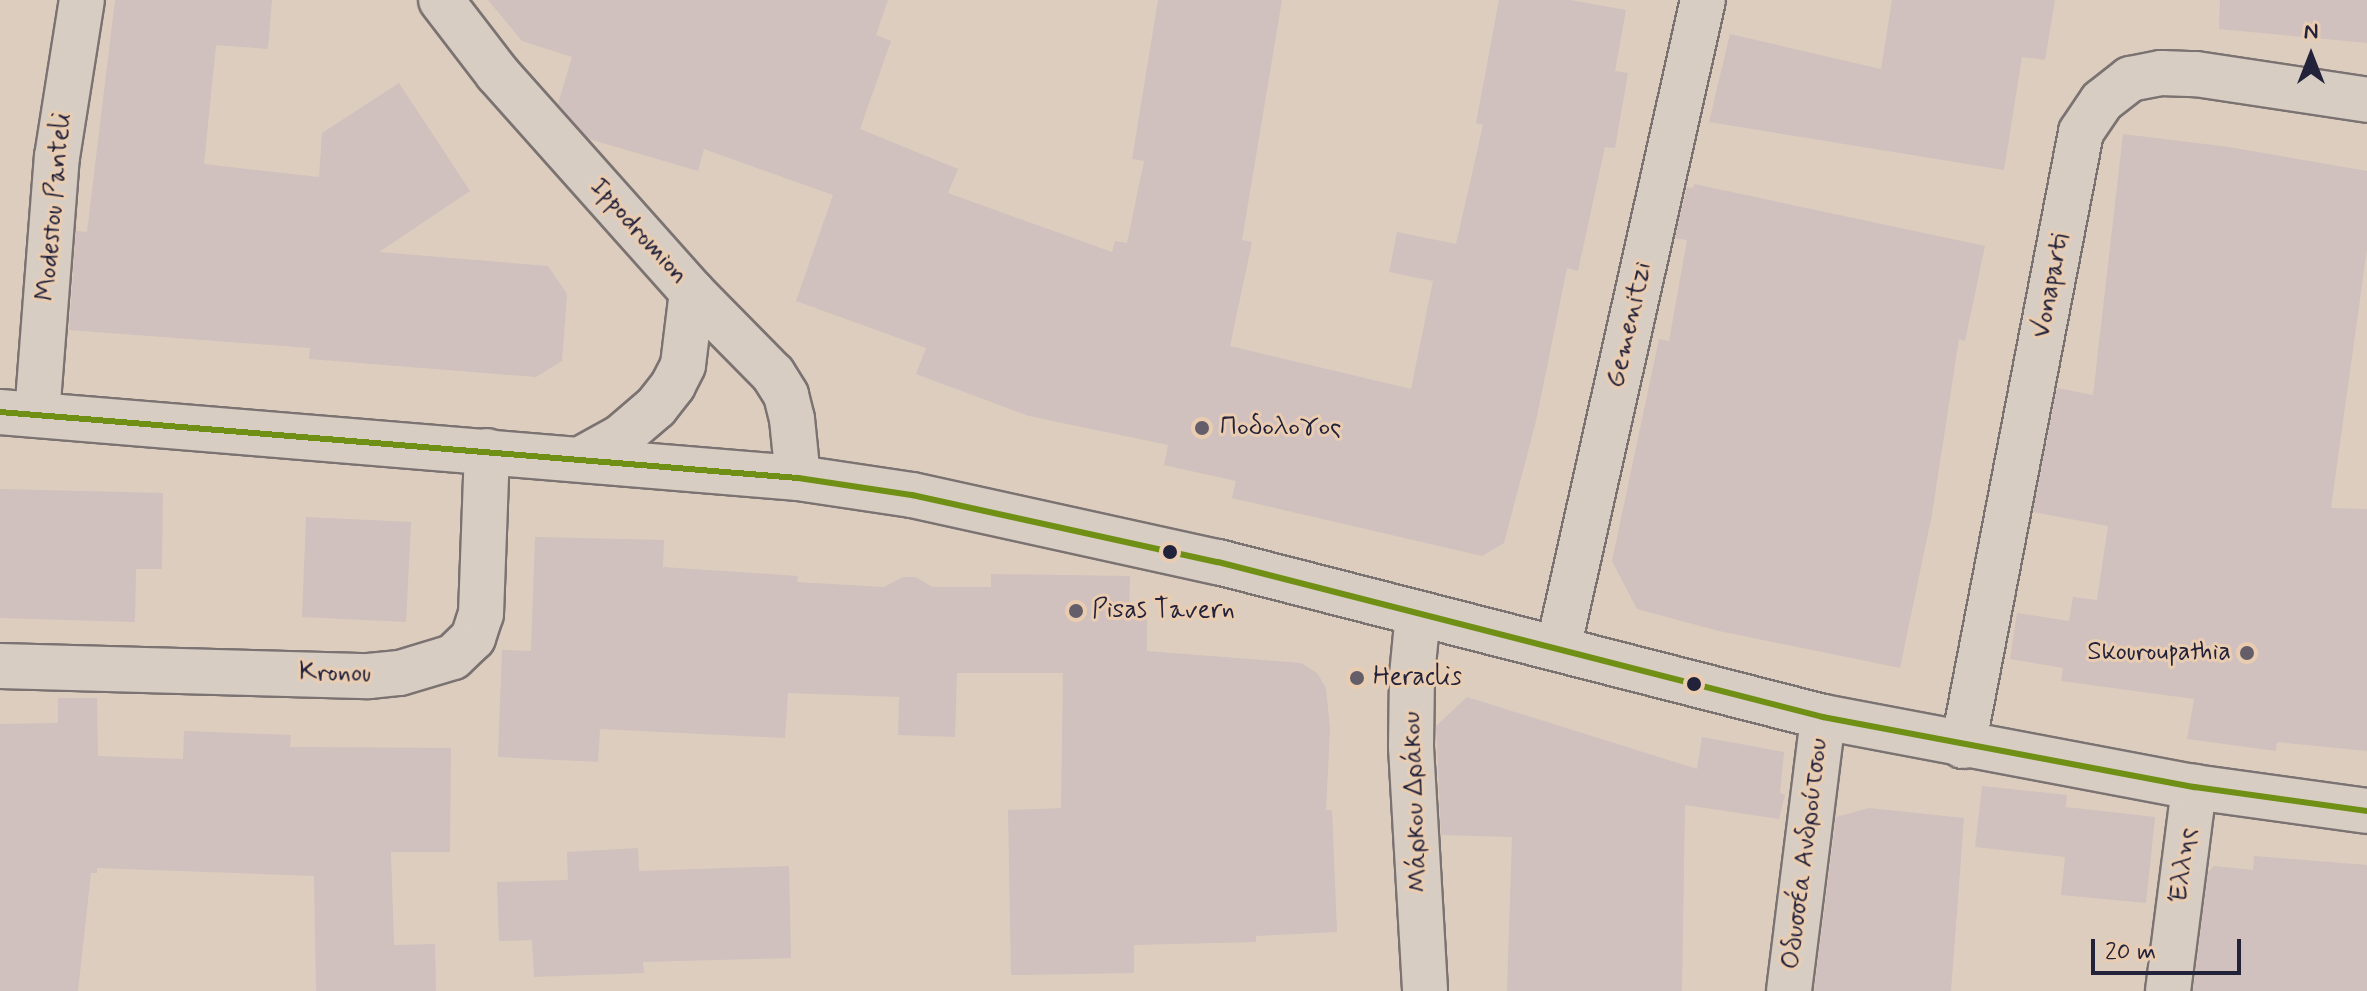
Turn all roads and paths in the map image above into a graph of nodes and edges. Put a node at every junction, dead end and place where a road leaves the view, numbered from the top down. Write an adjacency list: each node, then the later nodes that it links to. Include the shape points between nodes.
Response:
1 (82, 0): 6 (street, Modestou Panteli)
2 (441, 0): 5 (street, Ippodromion, via 497,73)
3 (1703, 0): 11 (street, Gemenitzi)
4 (2367, 100): 14 (street, Vonaparti, via 2161,73 2130,79 2102,101 2081,132)
5 (692, 292): 8 (street, via 683,365 673,385 621,437); 9 (street, Ippodromion, via 773,374 786,395)
6 (19, 414): 7 (street)
7 (487, 451): 8 (street); 12 (street, Kronou, via 481,614 473,638 453,657 369,676)
8 (581, 459): 9 (street)
9 (798, 478): 10 (street, via 1011,514)
10 (1418, 614): 11 (street); 17 (street, Μάρκου Δράκου, via 1411,747)
11 (1558, 649): 13 (street)
12 (0, 666)
13 (1823, 717): 14 (street); 18 (street, Οδυσσέα Ανδρούτσου)
14 (1963, 746): 15 (street)
15 (2194, 787): 16 (street); 19 (street, Έλλης)
16 (2367, 811)
17 (1425, 991)
18 (1789, 991)
19 (2168, 991)

